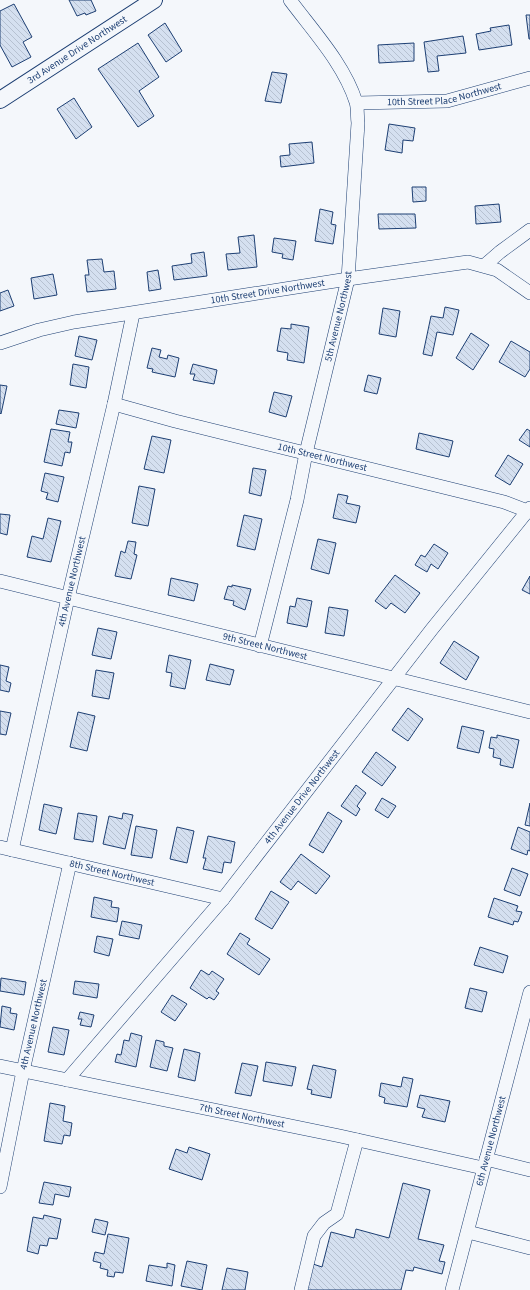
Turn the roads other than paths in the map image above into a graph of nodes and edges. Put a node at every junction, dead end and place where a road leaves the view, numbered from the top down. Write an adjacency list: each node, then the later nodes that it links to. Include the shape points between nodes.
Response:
1 (290, 0): 5 (street, 5th Avenue Northwest, via 336,62 348,81)
2 (152, 1): 4 (main road, 3rd Avenue Drive Northwest)
3 (530, 78): 5 (street, 10th Street Place Northwest, via 447,101)
4 (0, 100)
5 (356, 103): 8 (street, 5th Avenue Northwest, via 358,124)
6 (530, 230): 7 (street)
7 (485, 265): 8 (street, 10th Street Drive Northwest, via 468,262); 9 (street, 10th Street Drive Northwest, via 497,270)
8 (348, 279): 10 (street, 10th Street Drive Northwest); 13 (street, 5th Avenue Northwest)
9 (530, 293)
10 (133, 314): 11 (street, 10th Street Drive Northwest, via 74,322); 12 (street, 4th Avenue Northwest)
11 (0, 343)
12 (114, 404): 13 (street, 10th Street Northwest); 16 (street, 4th Avenue Northwest)
13 (306, 453): 14 (street, 10th Street Northwest); 17 (street, 5th Avenue Northwest, via 297,500)
14 (529, 510): 18 (street, 4th Avenue Drive Northwest)
15 (0, 581): 16 (street, 9th Street Northwest)
16 (68, 598): 17 (street, 9th Street Northwest); 20 (street, 4th Avenue Northwest)
17 (260, 646): 18 (street, 9th Street Northwest)
18 (393, 679): 19 (street, 9th Street Northwest); 22 (street, 4th Avenue Drive Northwest)
19 (530, 712)
20 (6, 848): 21 (street, 8th Street Northwest)
21 (70, 863): 22 (street, 8th Street Northwest); 25 (street, 4th Avenue Northwest)
22 (223, 899): 26 (street, 4th Avenue Drive Northwest)
23 (530, 992): 28 (street, 6th Avenue Northwest)
24 (0, 1066): 25 (street, 7th Street Northwest)
25 (23, 1071): 26 (street, 7th Street Northwest); 30 (street, 4th Avenue Northwest)
26 (67, 1080): 27 (street, 7th Street Northwest)
27 (357, 1140): 28 (street, 7th Street Northwest); 33 (street, via 337,1214 324,1223 314,1236)
28 (485, 1164): 29 (street, 7th Street Northwest); 31 (street, 6th Avenue Northwest)
29 (530, 1170)
30 (0, 1187)
31 (468, 1232): 32 (street); 34 (street, 6th Avenue Northwest)
32 (530, 1248)
33 (301, 1290)
34 (452, 1290)

